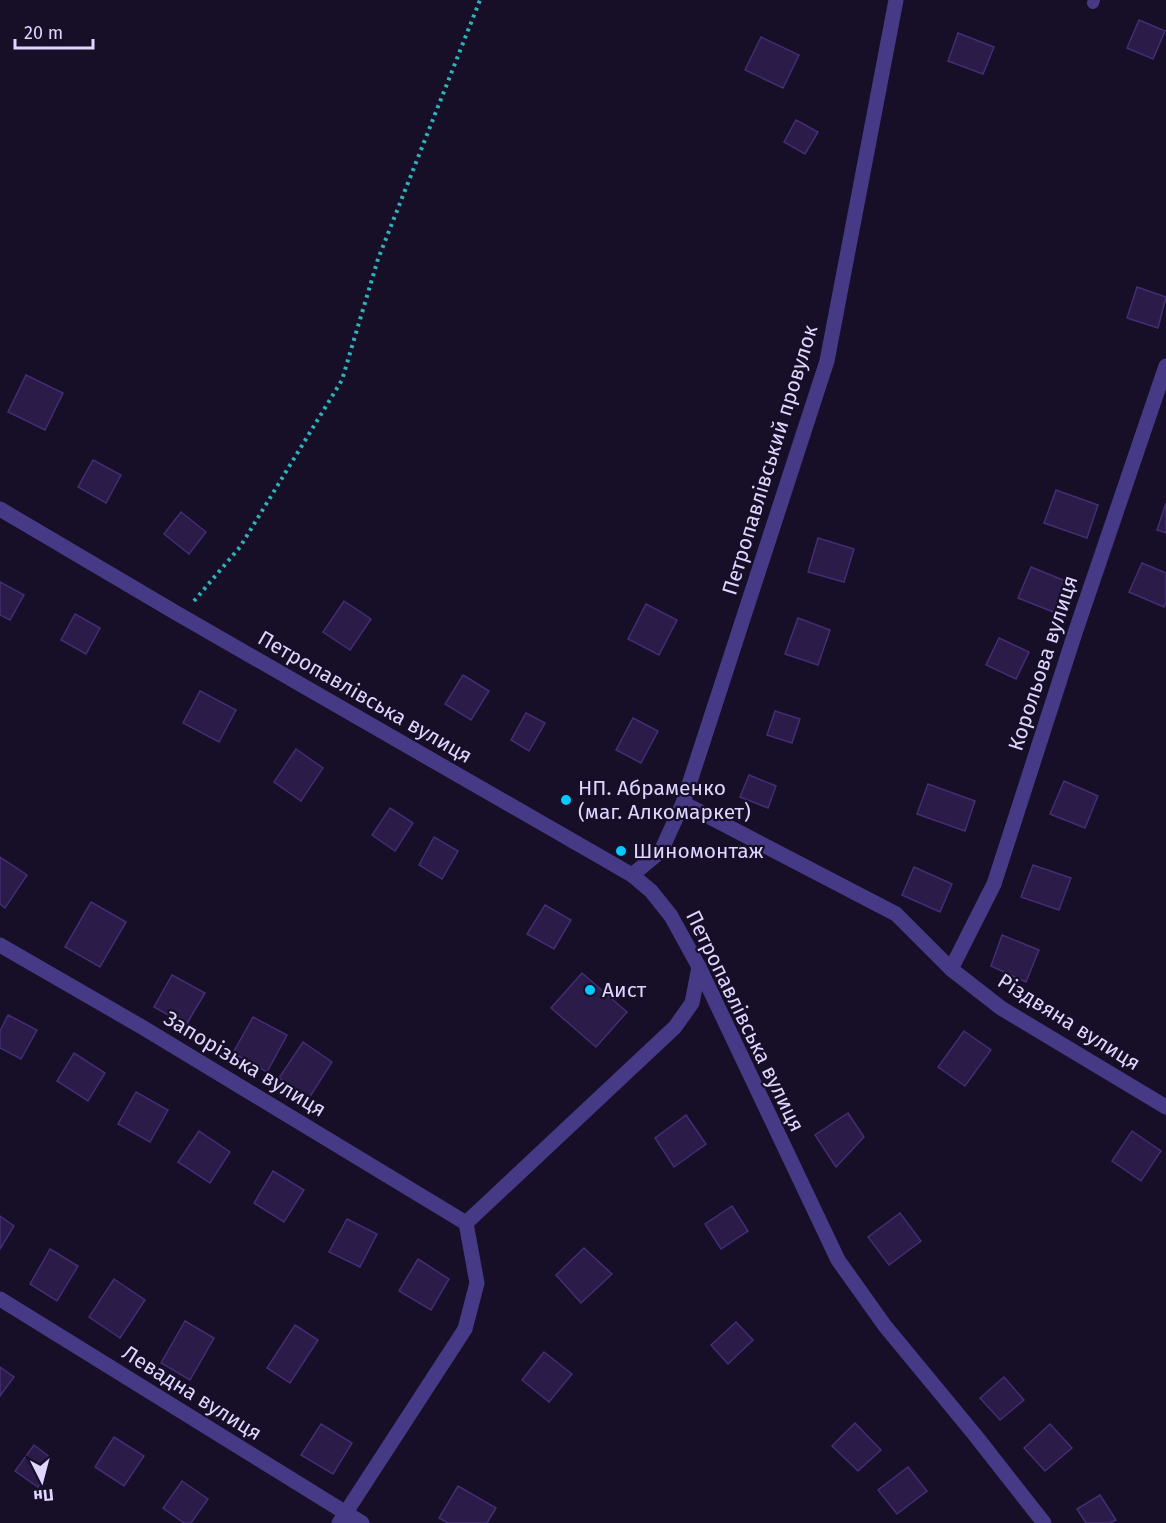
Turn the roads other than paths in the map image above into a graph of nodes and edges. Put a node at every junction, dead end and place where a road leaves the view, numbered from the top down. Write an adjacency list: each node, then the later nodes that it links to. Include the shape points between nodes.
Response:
1 (893, 1): 4 (street, Петропавлівський провулок, via 827,361)
2 (1166, 366): 8 (street, Корольова вулиця, via 994,884)
3 (0, 509): 5 (street, Петропавлівська вулиця)
4 (683, 802): 5 (street, Петропавлівський провулок, via 661,851); 8 (street, Різдвяна вулиця, via 896,915)
5 (632, 875): 7 (street, Петропавлівська вулиця, via 671,916)
6 (0, 945): 10 (street, Запорізька вулиця)
7 (699, 967): 10 (street, via 692,1003 675,1028); 14 (street, Петропавлівська вулиця, via 838,1260 885,1326)
8 (951, 969): 9 (street, Різдвяна вулиця, via 1001,1008)
9 (1166, 1107)
10 (466, 1223): 12 (street, via 477,1283 465,1329)
11 (0, 1299): 12 (street, Левадна вулиця)
12 (342, 1518): 13 (street, Левадна вулиця)
13 (362, 1523)
14 (1044, 1523)

